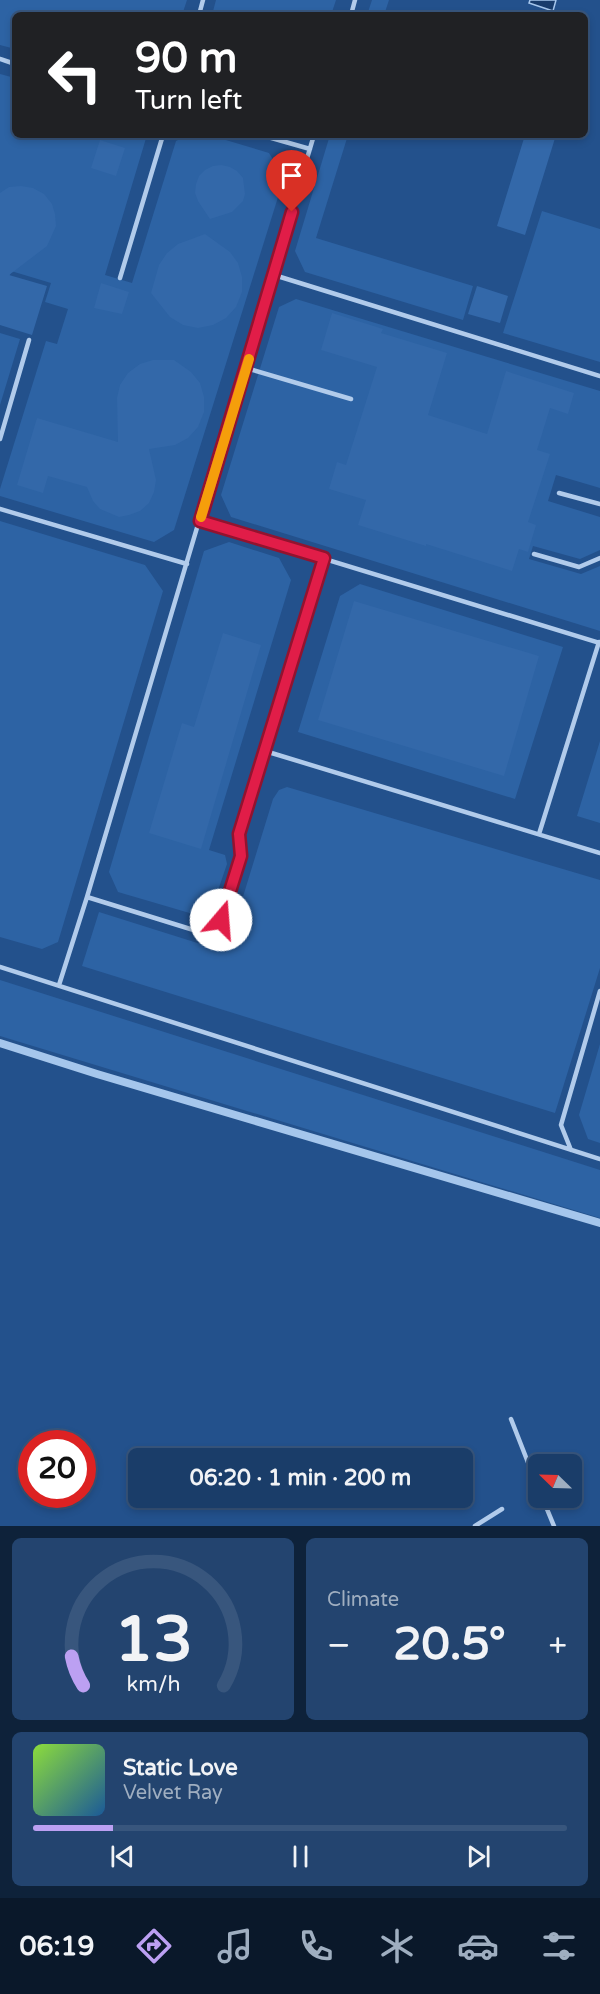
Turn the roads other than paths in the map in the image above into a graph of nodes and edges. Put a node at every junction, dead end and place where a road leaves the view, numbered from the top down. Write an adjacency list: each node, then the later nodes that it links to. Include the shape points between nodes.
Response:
1 (162, 138): 6 (lane)
2 (271, 138): 4 (lane)
3 (313, 138): 4 (lane)
4 (310, 150): 5 (lane)
5 (274, 275): 8 (lane); 9 (lane)
6 (120, 278)
7 (29, 340): 11 (lane)
8 (246, 368): 10 (lane); 15 (lane)
9 (600, 376)
10 (351, 399)
11 (0, 439)
12 (559, 493): 13 (lane)
13 (600, 504)
14 (0, 509): 19 (lane)
15 (200, 521): 17 (lane); 19 (lane)
16 (534, 554): 18 (lane, via 579,567)
17 (324, 558): 20 (lane); 21 (lane)
18 (600, 558)
19 (187, 564): 24 (lane)
20 (599, 642): 22 (lane)
21 (265, 751): 22 (lane); 24 (lane, via 239,834 241,856 221,920 200,932)
22 (539, 834): 23 (lane)
23 (600, 853)
24 (87, 897): 26 (lane)
25 (0, 967): 26 (lane)
26 (59, 985): 28 (lane)
27 (600, 991): 28 (lane, via 561,1125)
28 (571, 1150): 29 (lane)
29 (600, 1159)
30 (511, 1419): 31 (lane)
31 (528, 1462)
32 (547, 1508): 35 (lane)
33 (502, 1509): 34 (lane)
34 (475, 1526)
35 (554, 1526)

